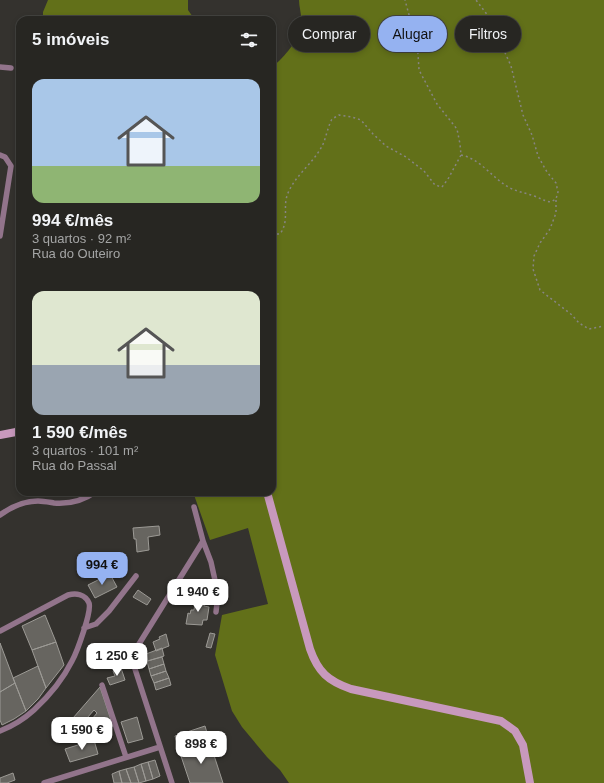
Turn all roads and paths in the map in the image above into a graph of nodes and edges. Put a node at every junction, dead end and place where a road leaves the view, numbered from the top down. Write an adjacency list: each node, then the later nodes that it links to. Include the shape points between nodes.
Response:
1 (405, 0): 6 (path, via 416,43 419,70 437,104 456,129)
2 (476, 0): 7 (path, via 489,17 511,66 523,115 538,156 556,183)
3 (0, 67): 4 (street)
4 (11, 68)
5 (0, 155): 9 (street, via 5,157 11,166)
6 (461, 155): 7 (path, via 479,164 509,188 543,201 551,202); 8 (path, via 442,187 435,185 424,171 386,146 361,120 339,115 332,119 322,148 288,191 285,200 284,228 280,234)
7 (556, 199): 10 (path, via 556,214 534,256 533,269 536,281 540,290 589,330)
8 (276, 234)
9 (0, 236)
10 (604, 326)
11 (16, 432): 12 (street)
12 (0, 435)
13 (91, 496): 16 (street, via 69,503 24,502)
14 (268, 496): 28 (street, via 314,662 324,674 337,684 351,689 501,721 514,731 523,745)
15 (194, 506): 17 (street)
16 (0, 515)
17 (203, 541): 19 (street, via 218,594); 24 (street, via 134,652 135,669)
18 (136, 576): 20 (street, via 96,624)
19 (216, 612)
20 (84, 628): 21 (street, via 89,603 76,593); 23 (street, via 72,662 48,695 19,722)
21 (0, 630)
22 (102, 685): 25 (street)
23 (0, 731)
24 (160, 746): 25 (street); 27 (street)
25 (126, 757): 26 (street)
26 (44, 783)
27 (172, 783)
28 (530, 783)

